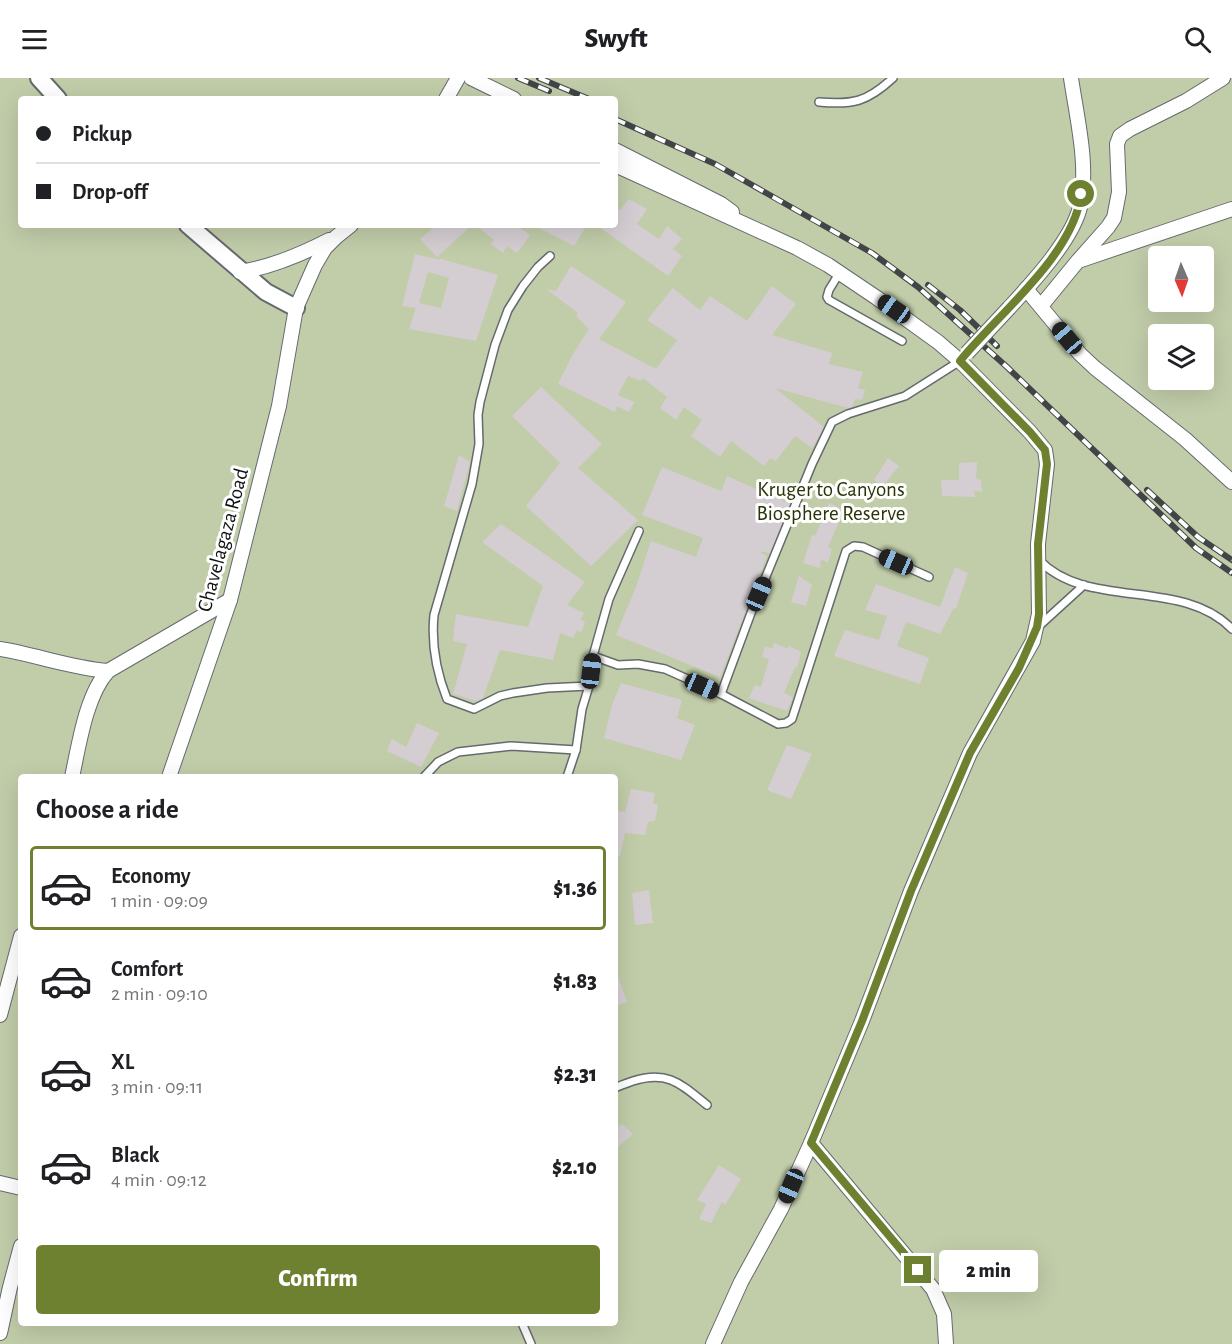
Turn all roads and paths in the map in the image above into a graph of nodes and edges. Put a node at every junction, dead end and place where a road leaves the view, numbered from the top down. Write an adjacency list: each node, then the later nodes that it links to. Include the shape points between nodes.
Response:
1 (39, 78): 7 (street)
2 (458, 78): 8 (street)
3 (471, 78): 9 (street)
4 (893, 78): 10 (lane, via 869,98)
5 (1071, 78): 22 (street, via 1081,152 1079,207 1068,233)
6 (1223, 78): 19 (street, via 1119,136 1119,192 1114,218)
7 (55, 96)
8 (448, 96)
9 (508, 96)
10 (819, 102)
11 (618, 152): 16 (street, via 721,204)
12 (618, 166): 16 (street)
13 (1232, 209): 19 (street)
14 (191, 228): 20 (street)
15 (347, 228): 17 (street)
16 (759, 230): 21 (street)
17 (336, 237): 20 (street, via 293,258); 24 (street, Chavelagaza Road, via 315,265)
18 (550, 256): 38 (lane, via 508,310 495,345 480,402 479,444 472,484 434,615 434,657 447,699 474,709 513,693)
19 (1077, 262): 23 (street)
20 (240, 272): 24 (street)
21 (840, 273): 25 (lane, via 829,290 829,300); 26 (street)
22 (1026, 289): 23 (street); 26 (street, bridge)
23 (1041, 306): 27 (street, via 1095,368)
24 (296, 308): 32 (street, Chavelagaza Road, via 279,406)
25 (902, 341)
26 (964, 357): 29 (street, via 1045,450 1047,464); 39 (lane, via 905,396 832,422)
27 (1232, 482)
28 (639, 531): 36 (lane, via 609,599)
29 (1037, 559): 31 (lane, via 1056,575); 33 (street)
30 (929, 577): 39 (lane, via 859,545 850,548 792,719 778,724)
31 (1084, 585): 33 (lane); 34 (lane, via 1194,606)
32 (230, 600): 37 (street); 42 (street, Chavelagaza Road)
33 (1037, 627): 49 (street, via 1019,668 970,753)
34 (1232, 629)
35 (0, 649): 37 (street)
36 (593, 656): 38 (lane); 39 (lane, via 618,665 665,669)
37 (108, 671): 41 (street, via 96,689)
38 (589, 686): 40 (lane)
39 (721, 694)
40 (576, 750): 43 (lane, via 511,746 458,752 438,762); 44 (lane)
41 (73, 774)
42 (170, 774)
43 (427, 774)
44 (568, 774)
45 (18, 947): 46 (street)
46 (0, 1015)
47 (618, 1087): 48 (lane, via 654,1076 666,1077)
48 (707, 1105)
49 (811, 1143): 56 (street); 57 (street, via 933,1289 944,1314)
50 (0, 1183): 51 (street)
51 (18, 1187)
52 (18, 1256): 54 (street)
53 (523, 1326): 55 (lane)
54 (0, 1333)
55 (531, 1344)
56 (713, 1344)
57 (946, 1344)

